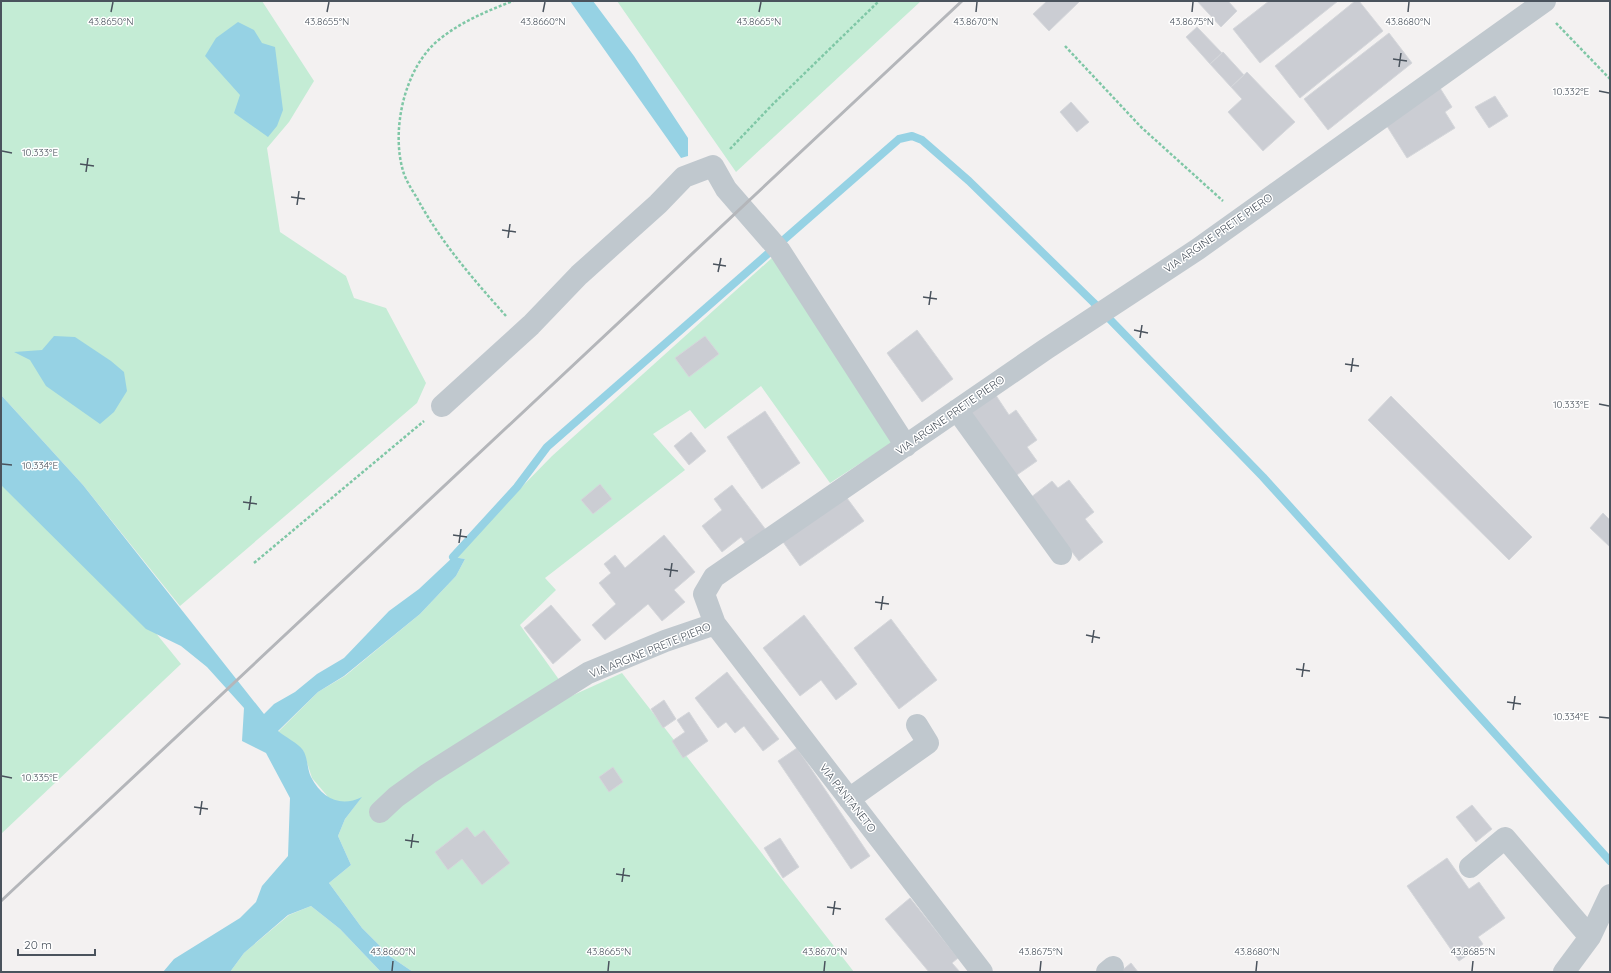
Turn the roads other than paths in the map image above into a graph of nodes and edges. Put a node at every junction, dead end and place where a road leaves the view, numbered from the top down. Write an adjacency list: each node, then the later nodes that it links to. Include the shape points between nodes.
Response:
1 (1542, 3): 3 (street, VIA ARGINE PRETE PIERO, via 1240,219)
2 (442, 406): 4 (street, via 521,334 579,275 684,177 714,166 726,189 774,244)
3 (958, 410): 4 (street, VIA ARGINE PRETE PIERO); 5 (street)
4 (906, 446): 6 (street, VIA ARGINE PRETE PIERO, via 714,577 704,594)
5 (1061, 554)
6 (715, 624): 8 (street, VIA PANTANETO); 9 (street, VIA ARGINE PRETE PIERO, via 665,641 588,673 428,774)
7 (917, 725): 8 (street, via 928,743)
8 (849, 799): 13 (street, VIA PANTANETO)
9 (380, 812)
10 (1470, 867): 12 (street, via 1505,838)
11 (1610, 895): 12 (street)
12 (1590, 937): 14 (street)
13 (982, 972)
14 (1564, 972)

